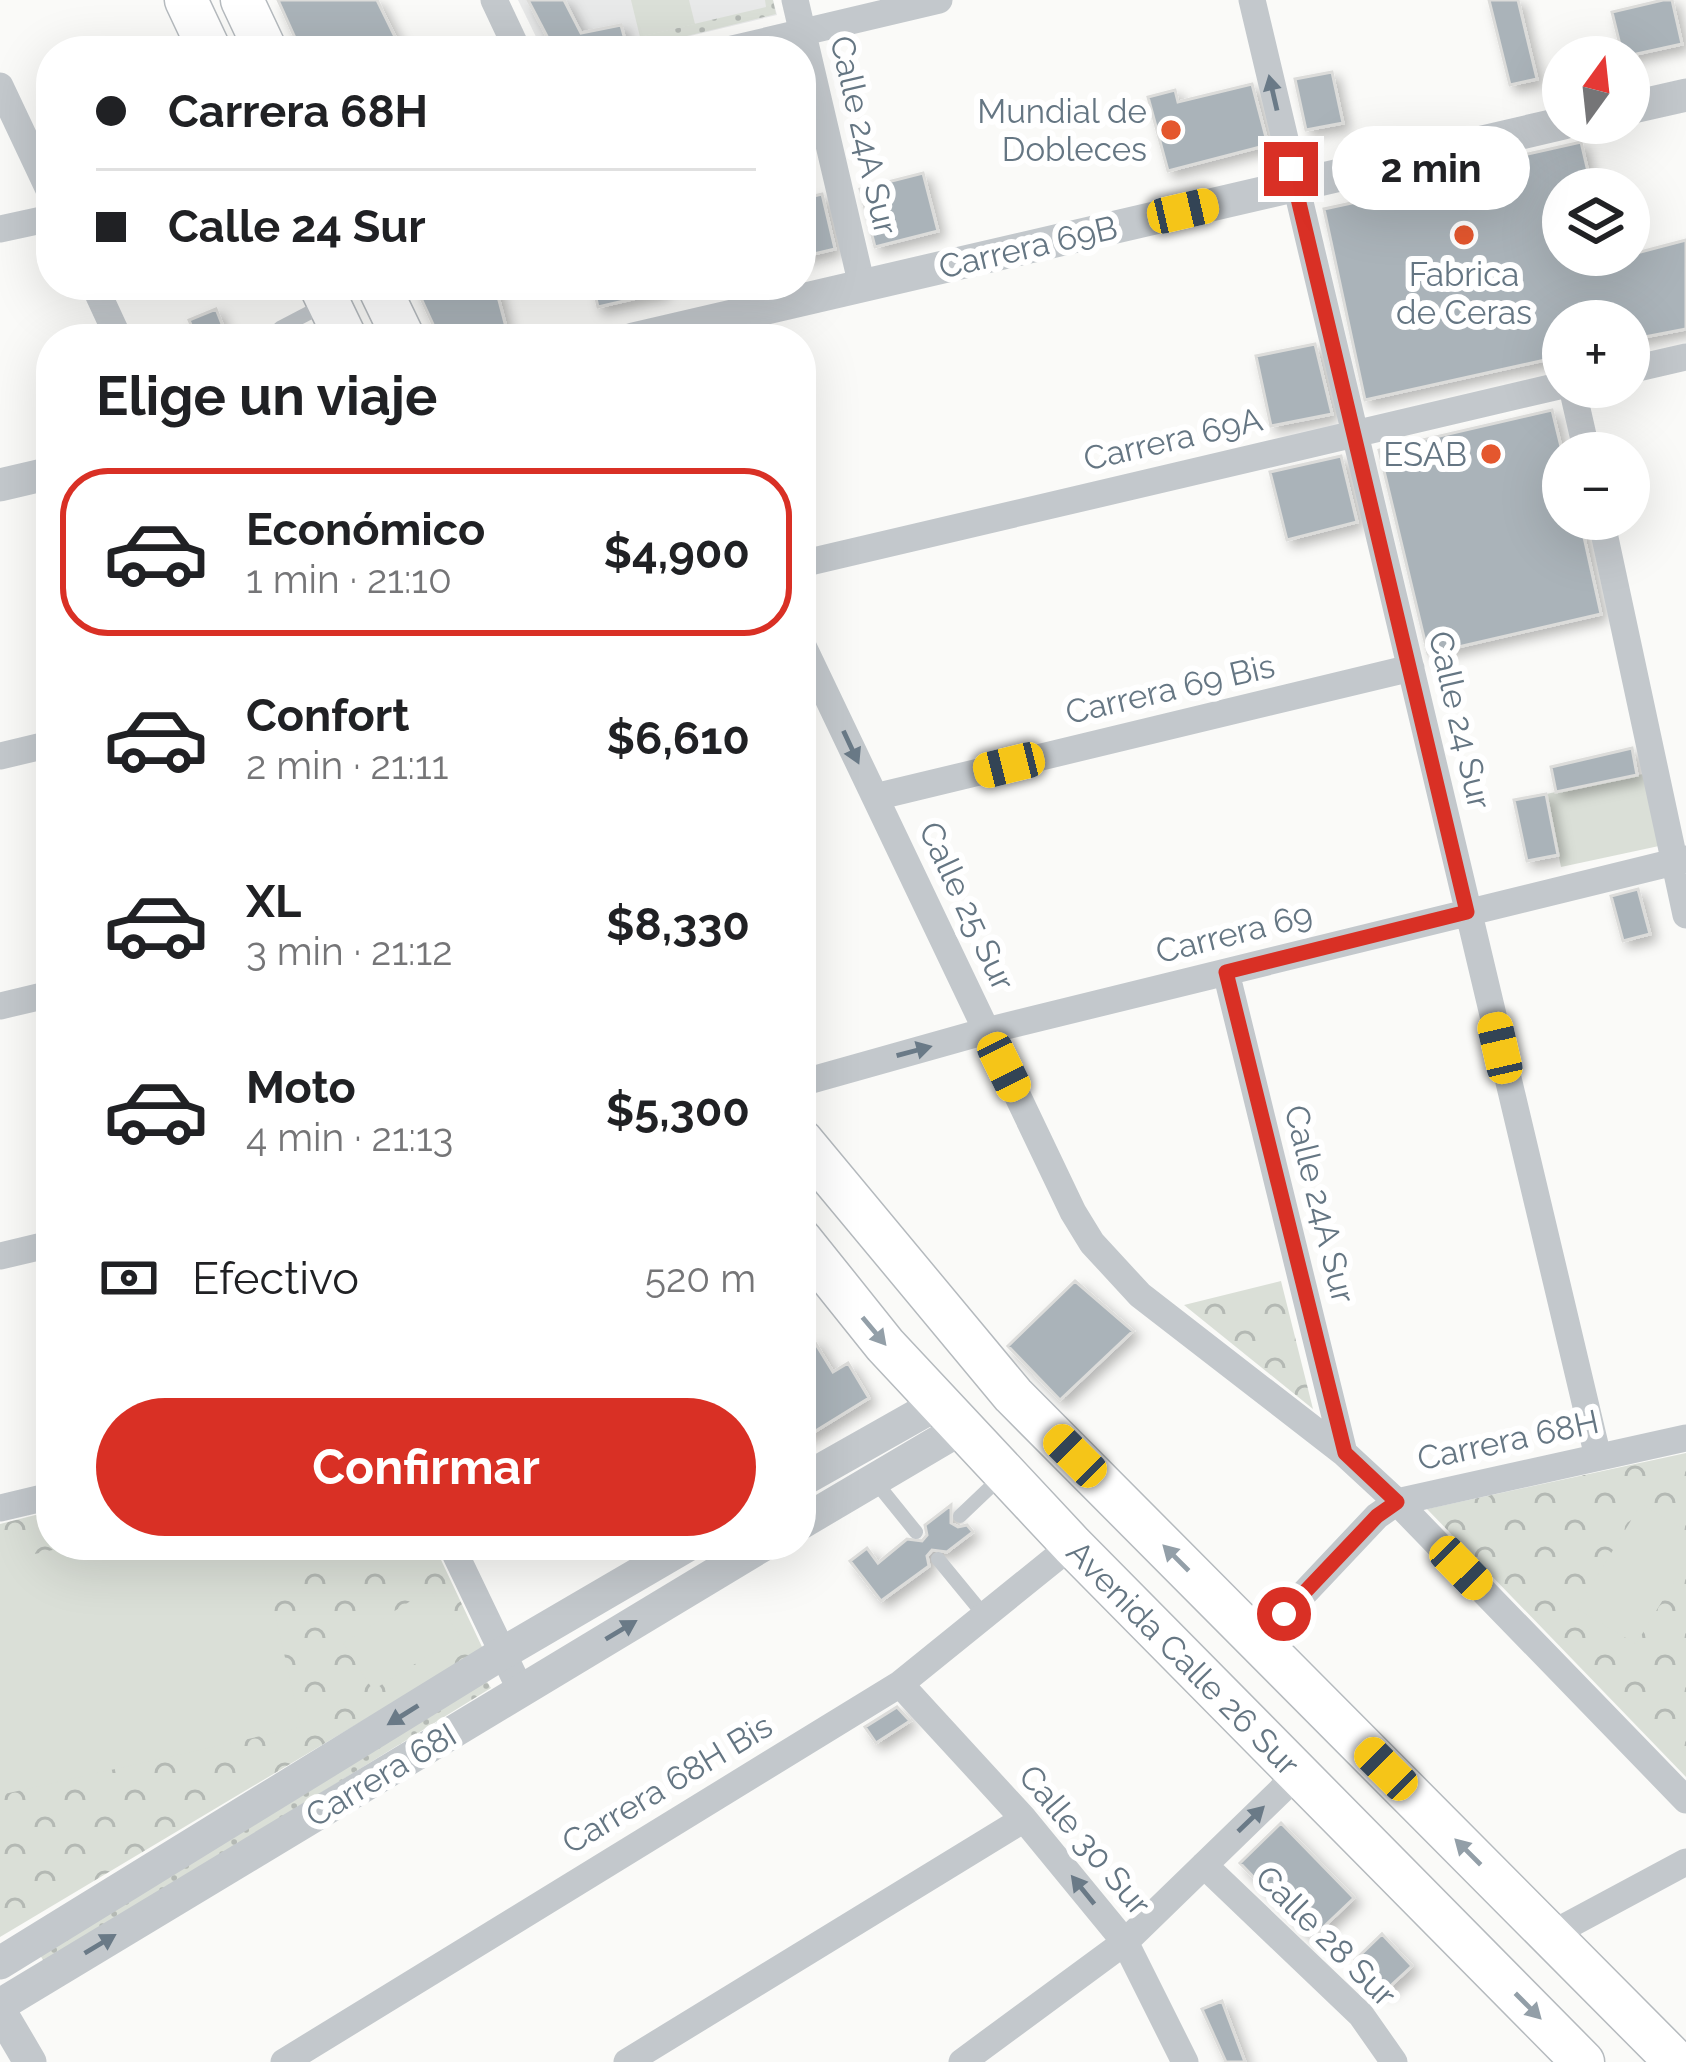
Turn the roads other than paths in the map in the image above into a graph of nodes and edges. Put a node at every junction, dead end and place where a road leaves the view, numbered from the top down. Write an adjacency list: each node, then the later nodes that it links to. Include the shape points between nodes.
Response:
1 (186, 0): 8 (main road)
2 (242, 0): 9 (main road)
3 (494, 0): 10 (street)
4 (796, 0): 7 (street, Calle 24A Sur)
5 (939, 0): 7 (street)
6 (1252, 0): 19 (street, Calle 24 Sur, one-way to 6)
7 (803, 32): 11 (street); 12 (street, Calle 24A Sur)
8 (203, 36)
9 (259, 36)
10 (511, 36)
11 (786, 36)
12 (804, 36)
13 (0, 86): 18 (street)
14 (816, 88): 22 (street, Calle 24A Sur)
15 (1686, 94): 16 (street)
16 (1650, 103)
17 (1542, 128): 19 (street, Carrera 69B)
18 (36, 162)
19 (1294, 186): 22 (street, Carrera 69B); 31 (street, Calle 24 Sur)
20 (36, 221): 21 (street)
21 (0, 229)
22 (862, 286): 23 (street, Carrera 69B)
23 (816, 297)
24 (803, 300): 27 (street, Carrera 69B)
25 (332, 309): 26 (lane)
26 (291, 324)
27 (703, 324)
28 (1686, 357): 29 (street)
29 (1650, 365)
30 (1542, 390): 31 (street, Carrera 69A)
31 (1353, 434): 35 (street, Carrera 69A); 36 (street, Calle 24 Sur)
32 (36, 477): 33 (street)
33 (0, 485)
34 (1606, 540): 41 (street)
35 (816, 560)
36 (1412, 668): 40 (street, Carrera 69 Bis); 42 (street, Calle 24 Sur)
37 (816, 673): 40 (street, Calle 25 Sur, one-way to 40)
38 (36, 748): 39 (street)
39 (0, 756)
40 (875, 797): 47 (street, Calle 25 Sur)
41 (1681, 860): 42 (street, Carrera 69); 43 (street)
42 (1467, 912): 44 (street, Carrera 69); 56 (street, Calle 24 Sur)
43 (1686, 915)
44 (1226, 972): 47 (street, Carrera 69); 55 (street, Calle 24A Sur)
45 (36, 998): 46 (street)
46 (0, 1006)
47 (986, 1031): 48 (street, Carrera 69, one-way to 47); 55 (street, Calle 25 Sur, via 1073,1212 1117,1274)
48 (816, 1078)
49 (816, 1158): 74 (main road, Avenida Calle 26 Sur, one-way to 49, via 1013,1395)
50 (36, 1248): 51 (street)
51 (0, 1256)
52 (816, 1259): 53 (main road, Avenida Calle 26 Sur, one-way to 53)
53 (951, 1416): 57 (main road, Avenida Calle 26 Sur); 58 (street); 59 (street)
54 (1686, 1438): 56 (street, Carrera 68H)
55 (1345, 1453): 61 (street, Calle 25 Sur)
56 (1598, 1457): 61 (street, Carrera 68H)
57 (1005, 1473): 64 (lane); 66 (main road, Avenida Calle 26 Sur)
58 (816, 1474)
59 (874, 1480): 63 (street); 65 (lane)
60 (36, 1500): 62 (street)
61 (1397, 1502): 74 (street, Carrera 68H); 79 (street, Calle 25 Sur)
62 (0, 1508)
63 (816, 1514)
64 (960, 1516)
65 (916, 1532)
66 (1072, 1545): 73 (street, Carrera 68H Bis); 78 (main road, Avenida Calle 26 Sur)
67 (938, 1559): 73 (lane)
68 (458, 1560): 75 (street)
69 (660, 1560): 75 (street, Carrera 68I)
70 (690, 1560): 72 (street)
71 (737, 1560): 72 (street, Carrera 68I)
72 (699, 1582): 77 (street, Carrera 68I, one-way to 72)
73 (985, 1616): 76 (street, Carrera 68H Bis)
74 (1259, 1641): 83 (main road, Avenida Calle 26 Sur, one-way to 74)
75 (503, 1653): 77 (street); 85 (street, Carrera 68I, one-way to 85)
76 (900, 1684): 80 (street, Calle 30 Sur); 89 (street, Carrera 68H Bis)
77 (521, 1690): 86 (street, Carrera 68I, one-way to 77)
78 (1299, 1773): 82 (street, one-way to 78); 94 (main road, Avenida Calle 26 Sur, one-way to 94)
79 (1686, 1800)
80 (1024, 1819): 84 (street, Calle 30 Sur, one-way to 80); 90 (street)
81 (1686, 1862): 83 (street)
82 (1204, 1865): 84 (street); 93 (street, Calle 28 Sur, via 1361,2015)
83 (1550, 1935): 95 (main road, Avenida Calle 26 Sur)
84 (1125, 1942): 87 (street); 92 (street, Calle 30 Sur)
85 (0, 1964)
86 (0, 2008): 88 (street)
87 (994, 2053): 91 (street)
88 (30, 2062)
89 (284, 2062)
90 (628, 2062)
91 (962, 2062)
92 (1185, 2062)
93 (1394, 2062)
94 (1583, 2062)
95 (1676, 2062)

